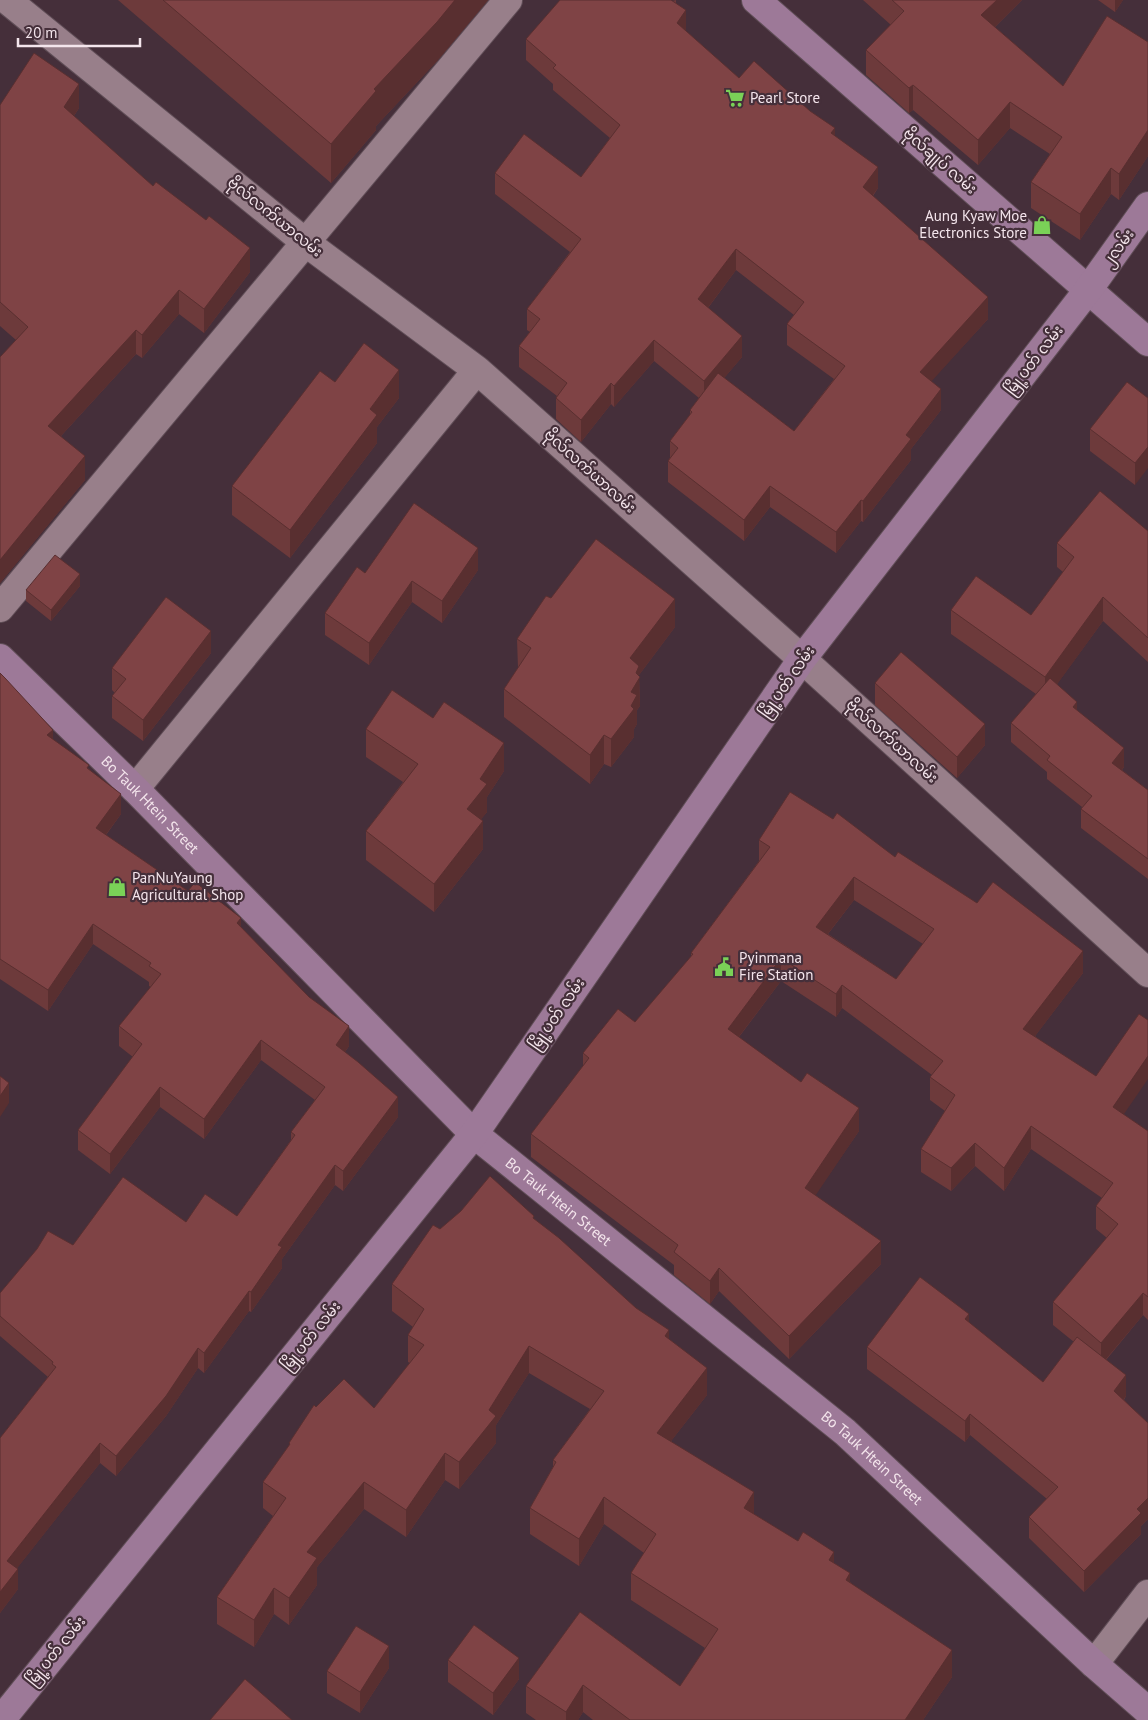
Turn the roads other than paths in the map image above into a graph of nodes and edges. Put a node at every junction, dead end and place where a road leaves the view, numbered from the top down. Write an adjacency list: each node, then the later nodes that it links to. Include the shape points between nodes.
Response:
1 (8, 0): 5 (street, ဗိုလ်လက်ယာလမ်း)
2 (508, 0): 5 (street)
3 (756, 0): 6 (street, ဗိုလ်ချုပ် လမ်း)
4 (1148, 206): 6 (street, ၂လမ်း)
5 (305, 242): 8 (street, ဗိုလ်လက်ယာလမ်း); 9 (street)
6 (1088, 290): 7 (street, ဗိုလ်ချုပ် လမ်း); 11 (street, မြို့ပတ် လမ်း)
7 (1148, 342)
8 (476, 370): 11 (street, ဗိုလ်လက်ယာလမ်း); 12 (street)
9 (0, 608)
10 (0, 658): 12 (street, Bo Tauk Htein Street)
11 (802, 659): 13 (street, ဗိုလ်လက်ယာလမ်း); 14 (street, မြို့ပတ် လမ်း)
12 (135, 789): 14 (street, Bo Tauk Htein Street)
13 (1148, 973)
14 (474, 1134): 16 (street, Bo Tauk Htein Street, via 846,1432); 18 (street, မြို့ပတ် လမ်း)
15 (1148, 1594): 16 (street)
16 (1094, 1664): 17 (street, Bo Tauk Htein Street)
17 (1148, 1711)
18 (1, 1720)

